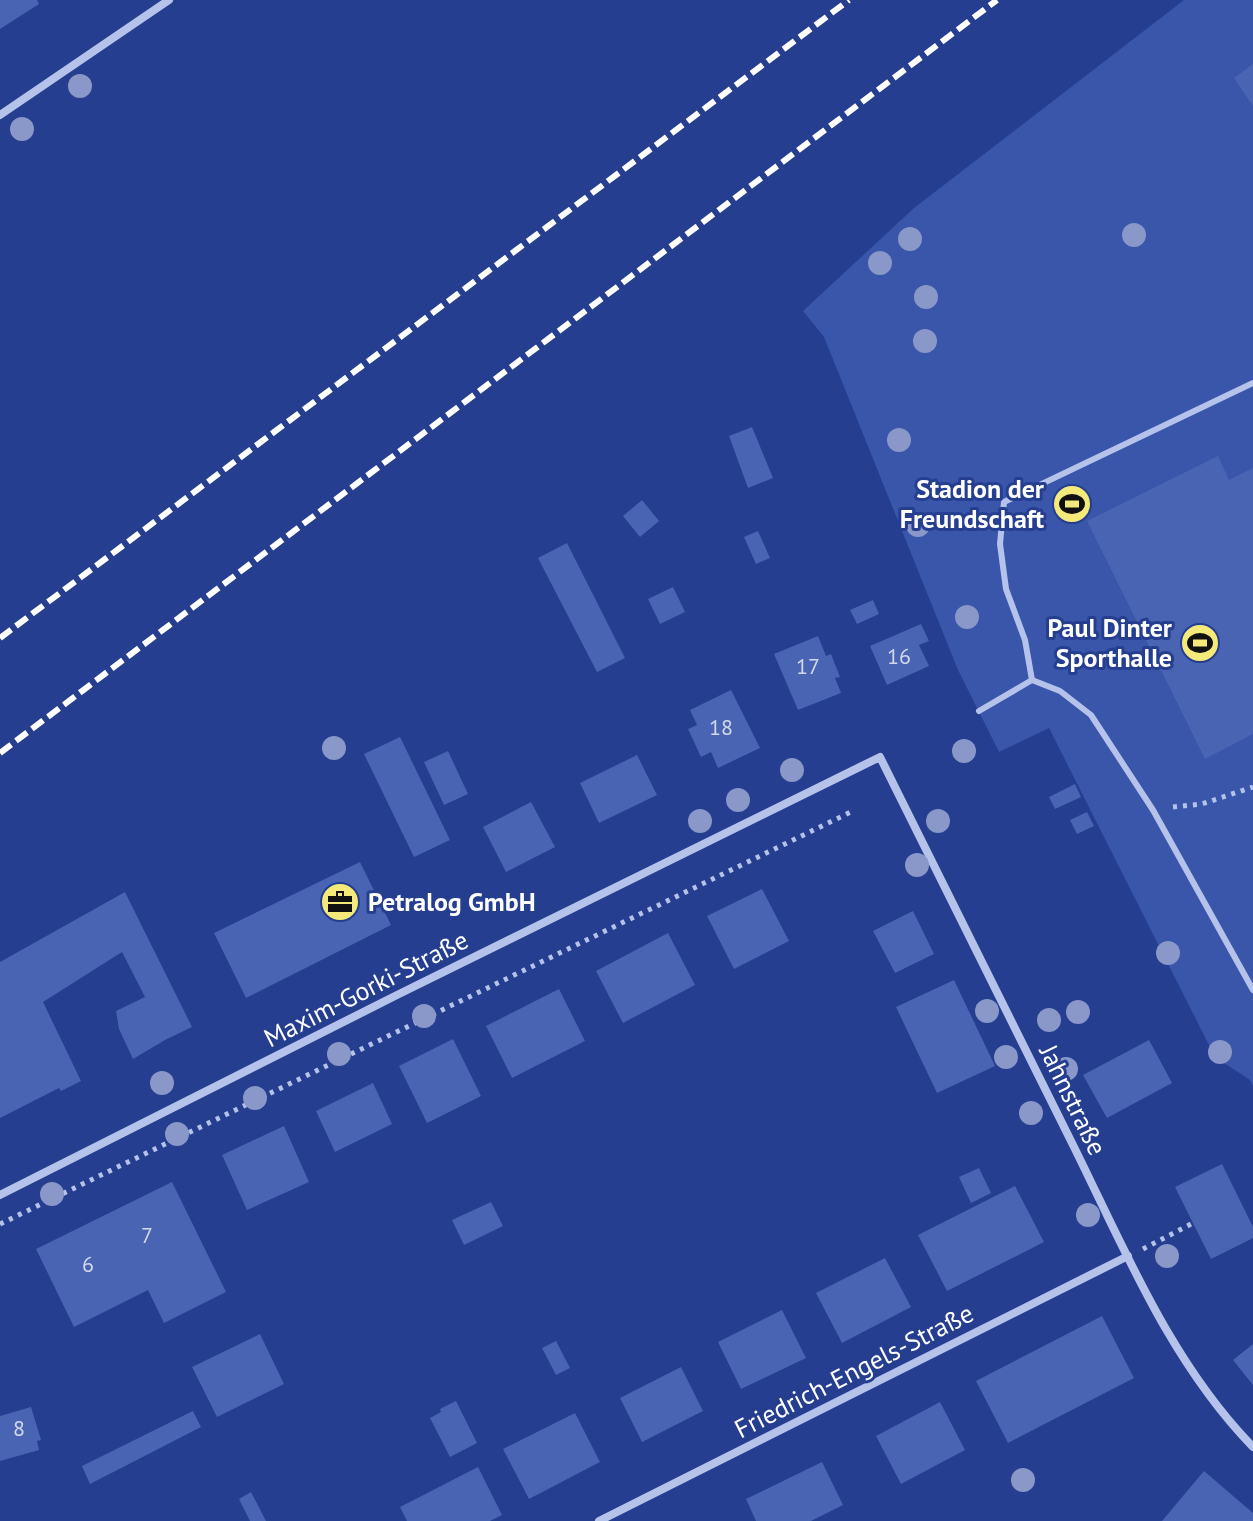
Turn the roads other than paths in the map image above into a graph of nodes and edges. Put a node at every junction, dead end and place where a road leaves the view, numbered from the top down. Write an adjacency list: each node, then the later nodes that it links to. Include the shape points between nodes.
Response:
1 (169, 0): 2 (street)
2 (0, 115)
3 (1253, 383): 4 (lane, via 1004,502 1000,544 1006,589 1025,640)
4 (1032, 680): 5 (lane); 7 (lane, via 1060,691 1091,715 1153,810)
5 (979, 711)
6 (880, 757): 8 (street, Maxim-Gorki-Straße); 9 (street, Jahnstraße)
7 (1253, 990)
8 (0, 1195)
9 (1128, 1256): 10 (street, Jahnstraße, via 1173,1342 1206,1392); 11 (street, Friedrich-Engels-Straße)
10 (1253, 1447)
11 (599, 1521)

